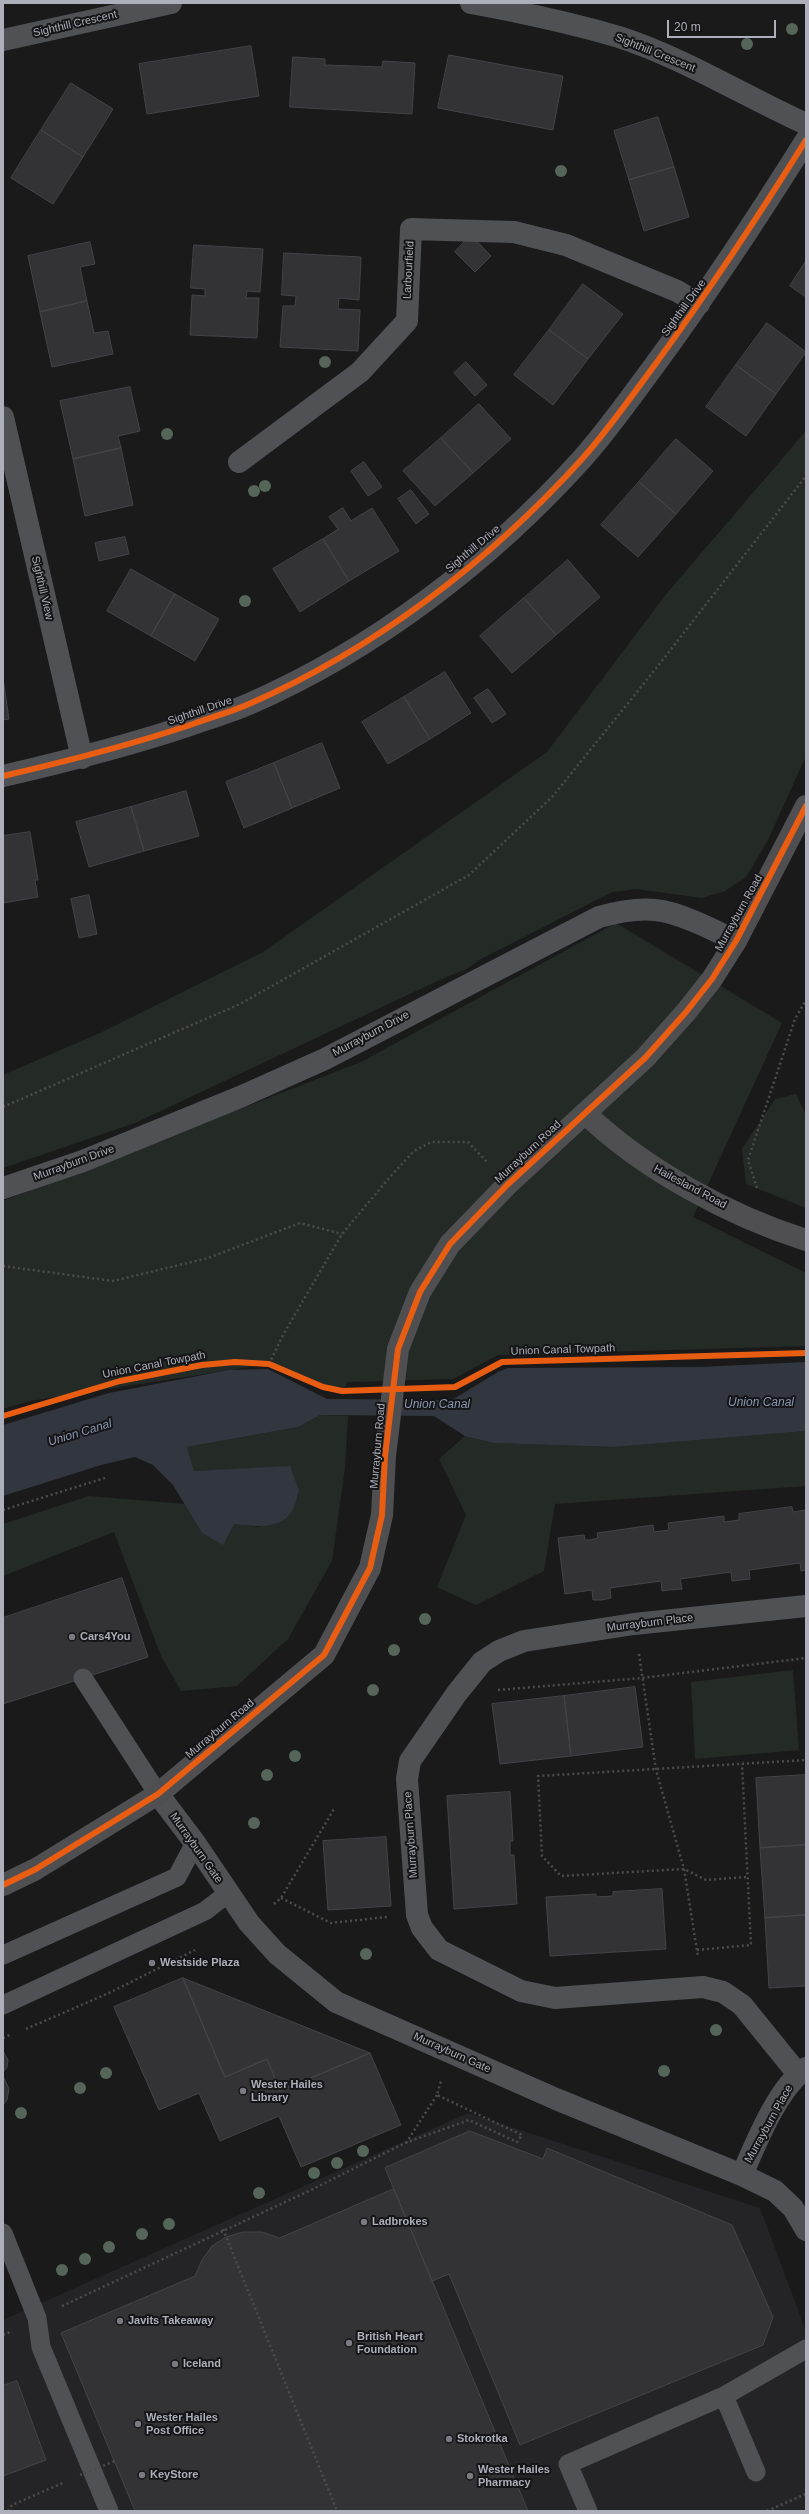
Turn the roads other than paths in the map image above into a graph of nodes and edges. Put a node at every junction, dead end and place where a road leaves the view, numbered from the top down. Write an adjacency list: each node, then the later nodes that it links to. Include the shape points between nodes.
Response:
1 (171, 3): 3 (street, Sighthill Crescent)
2 (471, 3): 4 (street, Sighthill Crescent, via 512,10 620,38 701,72)
3 (3, 40)
4 (806, 124)
5 (806, 140): 6 (street, Sighthill Drive, via 747,235)
6 (699, 304): 8 (street, Larbourfield, via 677,290 566,245 514,232 411,229 407,321 360,372); 9 (street, Sighthill Drive, via 584,458 500,541 411,612 361,646 248,705 141,742)
7 (3, 417): 9 (street, Sighthill View)
8 (239, 462)
9 (82, 758): 10 (street, Sighthill Drive)
10 (3, 776)
11 (806, 806): 12 (street, Murrayburn Road)
12 (736, 941): 13 (street, Murrayburn Road, via 712,979 686,1012 645,1058); 14 (street, Murrayburn Drive, via 716,930 656,910 625,911 599,917 325,1059 240,1097 83,1161)
13 (585, 1113): 15 (street, Hailesland Road, via 656,1171 770,1229); 18 (street, Murrayburn Road, via 507,1185 450,1244 420,1292 398,1349 385,1456 382,1515 370,1568 324,1655)
14 (3, 1188)
15 (806, 1240)
16 (806, 1606): 24 (street, Murrayburn Place, via 634,1624 524,1641 499,1651 482,1662 457,1693 410,1761 407,1779 417,1915 422,1928 439,1950 521,1991 555,1998 703,1987 723,1992 742,2005)
17 (83, 1678): 18 (lane)
18 (158, 1794): 19 (street, Murrayburn Gate); 20 (street, Murrayburn Road, via 36,1869)
19 (195, 1843): 21 (street, Murrayburn Gate); 22 (lane, via 177,1877)
20 (3, 1885)
21 (228, 1894): 23 (lane, via 205,1911); 25 (street, Murrayburn Gate, via 248,1923 277,1954 336,2002 563,2102)
22 (3, 1955)
23 (3, 2005)
24 (802, 2071): 25 (street, Murrayburn Place, via 782,2096)
25 (742, 2175): 26 (street, Murrayburn Gate, via 775,2191 793,2208)
26 (806, 2230)
27 (3, 2233): 31 (lane, via 37,2318 41,2347)
28 (806, 2349): 29 (lane)
29 (724, 2396): 30 (lane); 32 (lane, via 568,2464)
30 (756, 2472)
31 (110, 2511)
32 (588, 2511)

